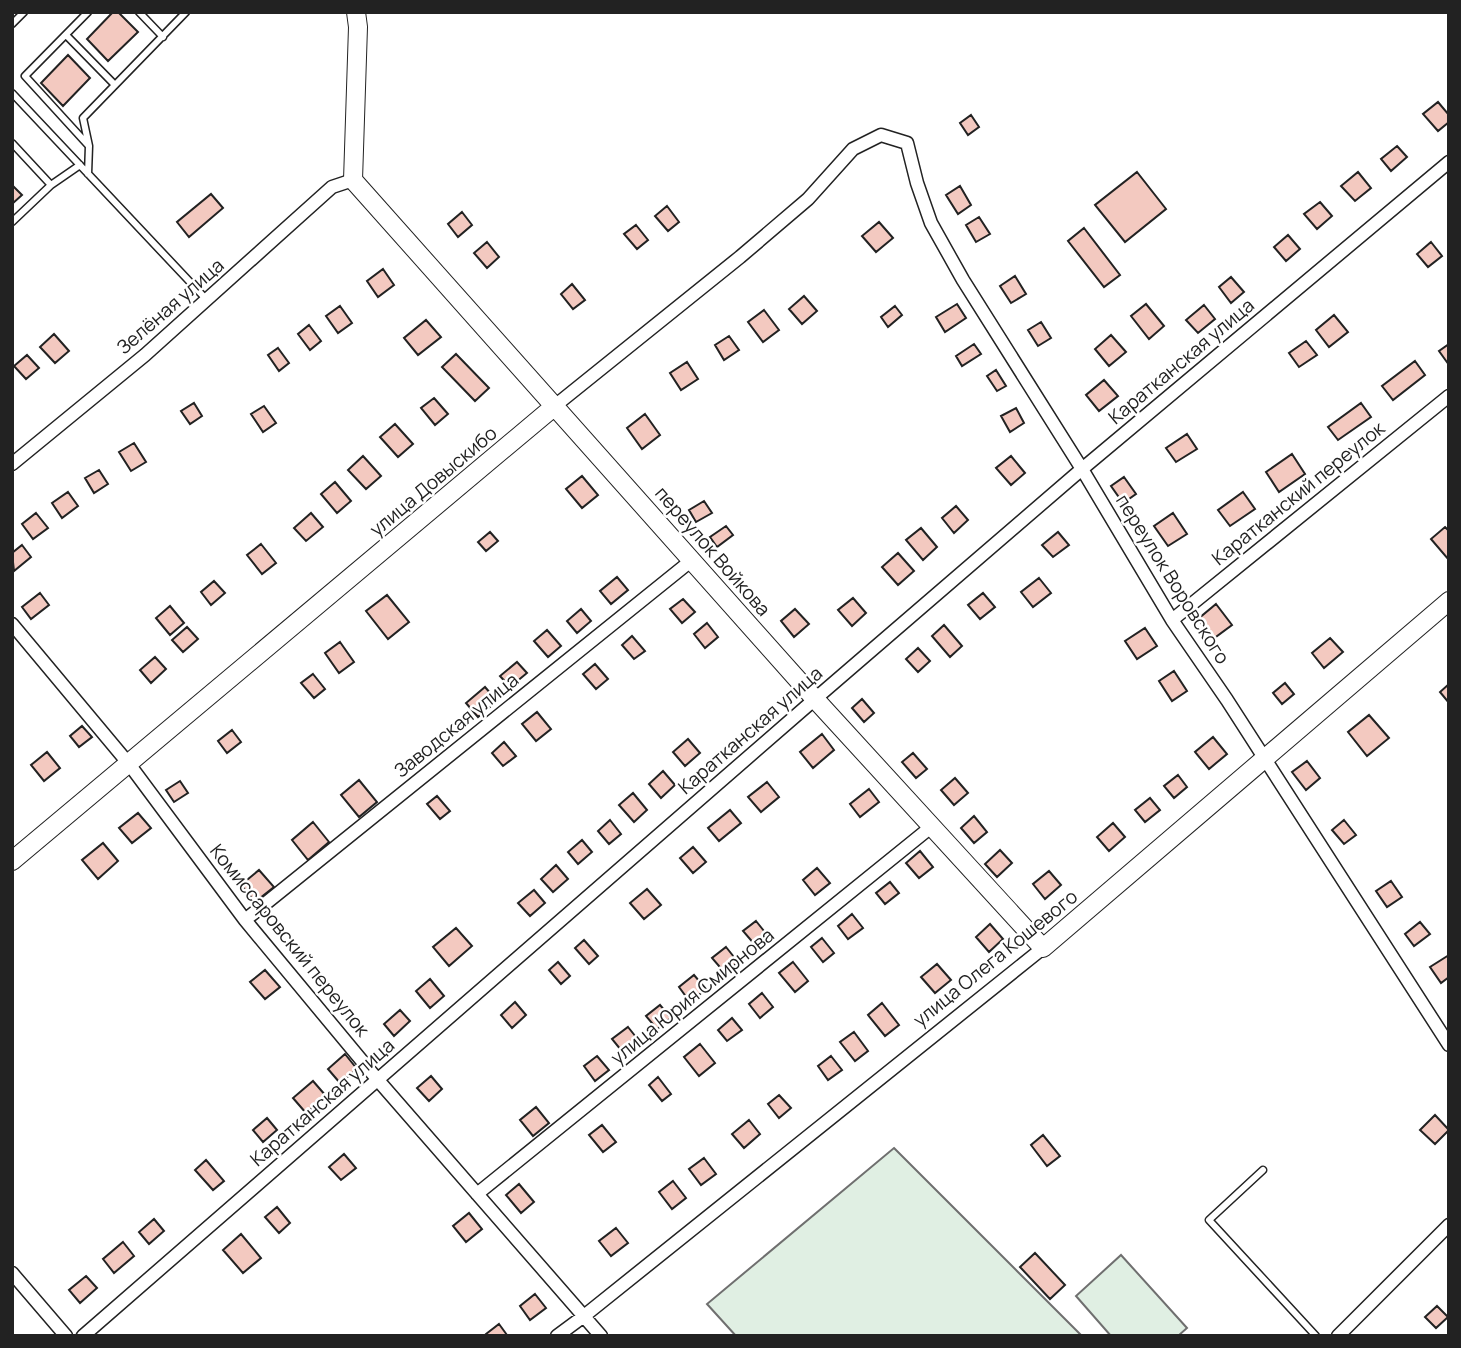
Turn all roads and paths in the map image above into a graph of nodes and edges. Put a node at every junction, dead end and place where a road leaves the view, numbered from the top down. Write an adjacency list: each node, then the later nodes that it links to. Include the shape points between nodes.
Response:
1 (24, 12): 6 (lane)
2 (88, 12): 7 (lane)
3 (139, 12): 8 (lane)
4 (186, 12): 8 (lane)
5 (356, 12): 17 (street)
6 (12, 24)
7 (66, 35): 9 (lane); 13 (lane, via 25,75)
8 (163, 37): 9 (lane)
9 (116, 85): 13 (lane, via 83,118)
10 (12, 93): 15 (lane)
11 (881, 135): 22 (street, улица Довыскибо, via 853,149 808,199); 24 (street, переулок Воровского, via 907,144 931,223)
12 (12, 143): 18 (lane)
13 (89, 146): 16 (lane)
14 (1449, 162): 24 (street, Каратканская улица)
15 (79, 165): 16 (lane); 18 (lane)
16 (88, 174): 20 (lane)
17 (353, 180): 20 (street, Зелёная улица, via 332,187); 22 (street, переулок Войкова)
18 (51, 185): 19 (lane)
19 (12, 222)
20 (206, 299): 23 (street, Зелёная улица)
21 (1449, 396): 27 (street, Каратканский переулок)
22 (556, 405): 25 (street, переулок Войкова); 31 (street, улица Довыскибо)
23 (12, 464)
24 (1082, 469): 27 (street, переулок Воровского); 29 (street, Каратканская улица)
25 (692, 560): 29 (street, переулок Войкова); 34 (street, Заводская улица)
26 (1449, 601): 30 (street, улица Олега Кошевого)
27 (1172, 620): 30 (street, переулок Воровского)
28 (12, 624): 31 (street, Комиссаровский переулок)
29 (815, 699): 32 (street, переулок Войкова); 37 (street, Каратканская улица)
30 (1264, 758): 35 (street, улица Олега Кошевого); 36 (street, переулок Воровского)
31 (129, 764): 33 (street, улица Довыскибо); 34 (street, Комиссаровский переулок)
32 (931, 827): 35 (street, переулок Войкова); 39 (street, улица Юрия Смирнова)
33 (12, 861)
34 (245, 920): 37 (street, Комиссаровский переулок)
35 (1043, 948): 42 (street, улица Олега Кошевого)
36 (1449, 1045)
37 (377, 1079): 39 (street, Комиссаровский переулок); 44 (street, Каратканская улица)
38 (1263, 1170): 47 (lane, via 1209,1220)
39 (477, 1194): 42 (street, Комиссаровский переулок)
40 (1449, 1225): 48 (street)
41 (12, 1273): 43 (street)
42 (584, 1316): 45 (street, улица Олега Кошевого); 46 (street, Комиссаровский переулок)
43 (65, 1336)
44 (83, 1336)
45 (557, 1336)
46 (601, 1336)
47 (1316, 1336)
48 (1338, 1336)

